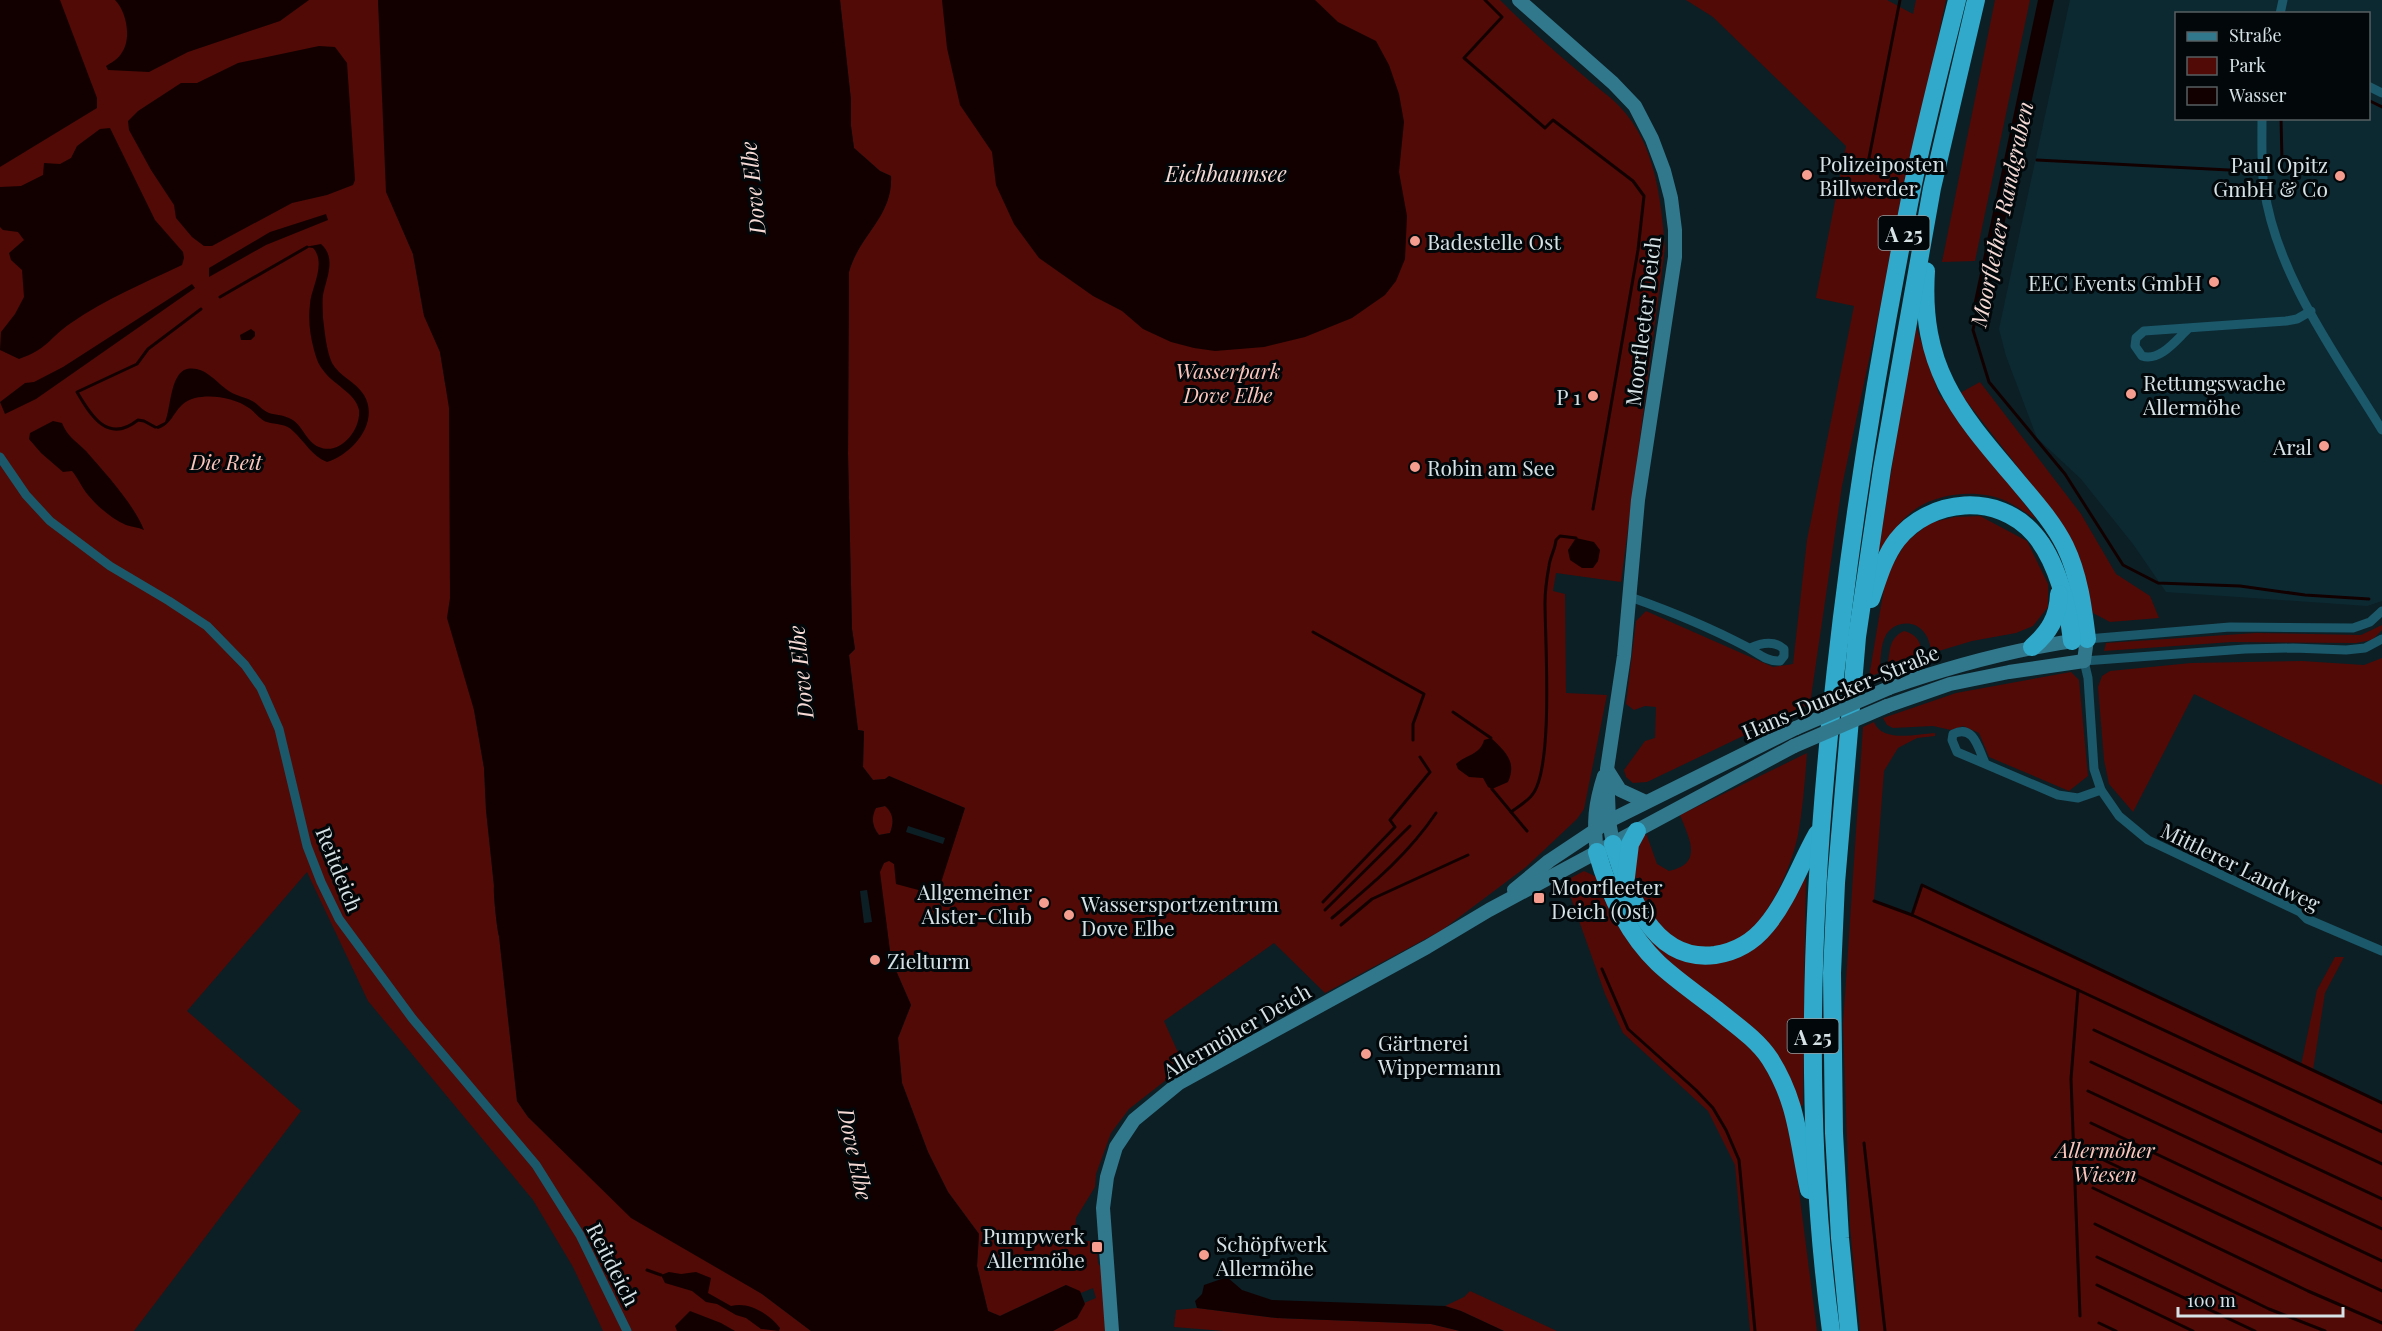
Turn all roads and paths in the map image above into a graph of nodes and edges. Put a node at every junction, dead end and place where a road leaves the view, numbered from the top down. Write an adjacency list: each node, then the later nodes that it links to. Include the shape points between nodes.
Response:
1 (1518, 0): 11 (street, Moorfleeter Deich, via 1635,106 1652,139 1671,198 1675,258 1638,500)
2 (1957, 0): 25 (highway, A 25, via 1914,182 1864,457 1836,662)
3 (1976, 0): 5 (highway, A 25)
4 (2262, 120): 6 (street, via 2262,165 2271,220 2280,249)
5 (1932, 188): 13 (highway, A 25); 15 (highway, via 1925,289 1929,330 1940,372 1969,424 2044,514 2065,546 2080,589)
6 (2311, 311): 7 (street, via 2286,321); 8 (street)
7 (2188, 329): 7 (street, via 2144,331 2136,338 2135,346 2142,356 2152,357)
8 (2382, 430)
9 (0, 457): 32 (street, Reitdeich, via 26,495 51,521 110,566 207,626 245,665 261,688 279,729 308,846 339,919 412,1018 536,1165 580,1235)
10 (2059, 586): 13 (highway, via 2045,550 2019,520 1983,506 1952,507 1925,516 1897,540 1881,569); 15 (highway); 16 (highway, via 2055,620)
11 (1630, 597): 17 (street); 20 (street, Moorfleeter Deich)
12 (2382, 611): 15 (street, Hans-Duncker-Straße, via 2370,622 2353,628 2230,627)
13 (1857, 637): 35 (highway, A 25, via 1836,883 1832,1005 1834,1145)
14 (2382, 639): 18 (street, Hans-Duncker-Straße, via 2365,648 2346,651 2245,649)
15 (2080, 640): 16 (street, Hans-Duncker-Straße); 18 (street)
16 (2032, 647): 22 (street, Hans-Duncker-Straße, bridge, via 1974,660 1888,688 1796,728)
17 (1750, 648)
18 (2084, 661): 21 (street, Mittlerer Landweg, via 2091,755); 26 (street, Hans-Duncker-Straße, bridge, via 1950,684 1887,706 1794,746)
19 (1985, 763): 21 (street, via 2058,795 2078,798)
20 (1607, 769): 22 (street, via 1620,789); 23 (street, Moorfleeter Deich); 24 (street, Moorfleeter Deich, via 1596,800)
21 (2101, 790): 30 (street, Mittlerer Landweg, via 2124,822 2148,840 2300,912 2307,919)
22 (1646, 802): 23 (street, Hans-Duncker-Straße)
23 (1609, 821): 24 (street, Allermöher Deich); 27 (street, Moorfleeter Deich)
24 (1594, 830): 27 (street, Moorfleeter Deich); 29 (street, Allermöher Deich)
25 (1820, 830): 28 (highway, via 1770,921 1751,941 1726,953 1696,955 1667,943 1633,902); 31 (highway, A 25, via 1813,1027)
26 (1637, 831): 27 (street, Hans-Duncker-Straße); 28 (highway, via 1628,854)
27 (1605, 848): 28 (highway); 29 (street, Allermöher Deich); 31 (highway, via 1619,912 1637,938 1658,963 1749,1036 1769,1057 1797,1122)
28 (1626, 884)
29 (1489, 910): 33 (street, Allermöher Deich, via 1179,1083 1134,1120 1116,1147 1104,1198)
30 (2382, 951)
31 (1821, 1241): 34 (highway, A 25)
32 (627, 1331)
33 (1112, 1331)
34 (1831, 1331)
35 (1849, 1331)

